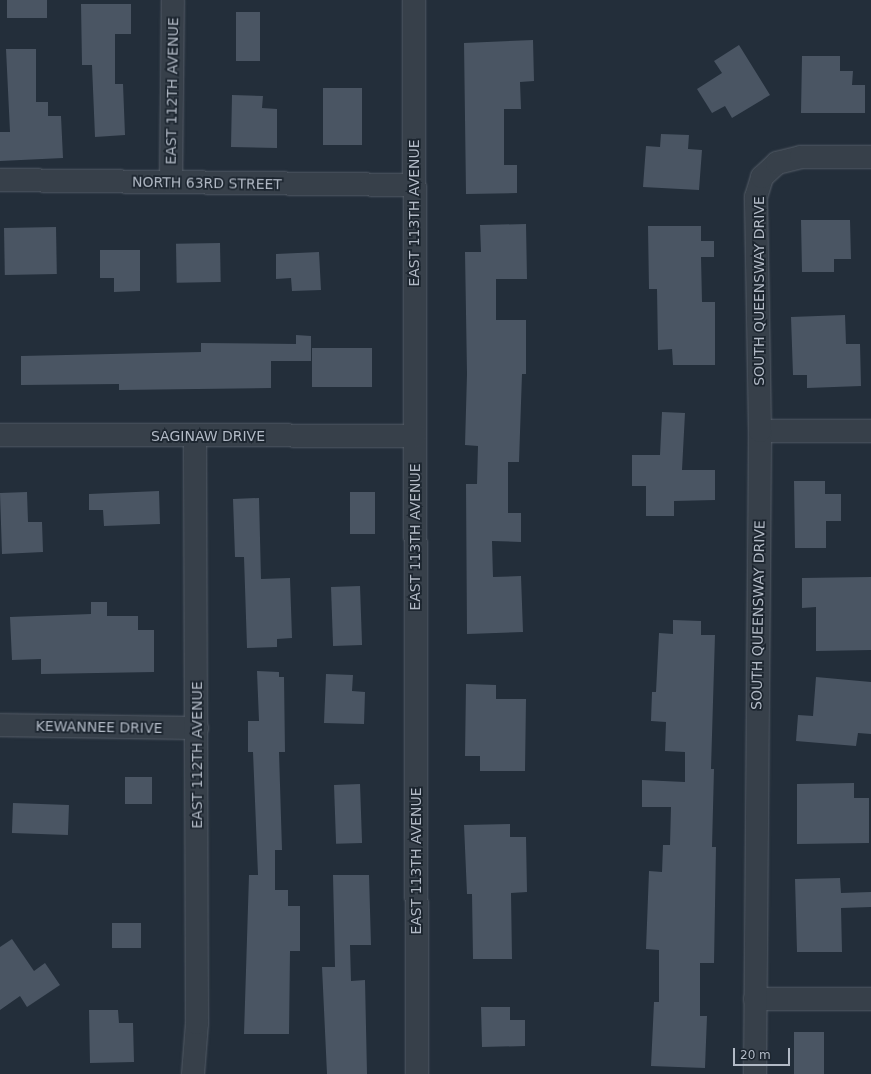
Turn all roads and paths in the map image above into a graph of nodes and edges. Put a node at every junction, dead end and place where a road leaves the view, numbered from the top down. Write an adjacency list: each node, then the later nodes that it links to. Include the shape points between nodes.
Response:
1 (173, 0): 5 (street, EAST 112TH AVENUE)
2 (414, 0): 6 (street, EAST 113TH AVENUE)
3 (871, 157): 7 (street, SOUTH QUEENSWAY DRIVE, via 801,157 777,163 762,176 756,198)
4 (0, 180): 5 (street, NORTH 63RD STREET)
5 (171, 182): 6 (street, NORTH 63RD STREET)
6 (414, 185): 11 (street, EAST 113TH AVENUE)
7 (760, 431): 8 (street); 15 (street, SOUTH QUEENSWAY DRIVE)
8 (871, 431)
9 (0, 435): 10 (street, SAGINAW DRIVE)
10 (195, 436): 11 (street, SAGINAW DRIVE); 13 (street, EAST 112TH AVENUE)
11 (415, 436): 17 (street, EAST 113TH AVENUE)
12 (0, 725): 13 (street, KEWANNEE DRIVE)
13 (197, 728): 16 (street, EAST 112TH AVENUE, via 197,1023)
14 (871, 998): 15 (street)
15 (755, 999): 18 (street, SOUTH QUEENSWAY DRIVE)
16 (193, 1074)
17 (417, 1074)
18 (755, 1074)

